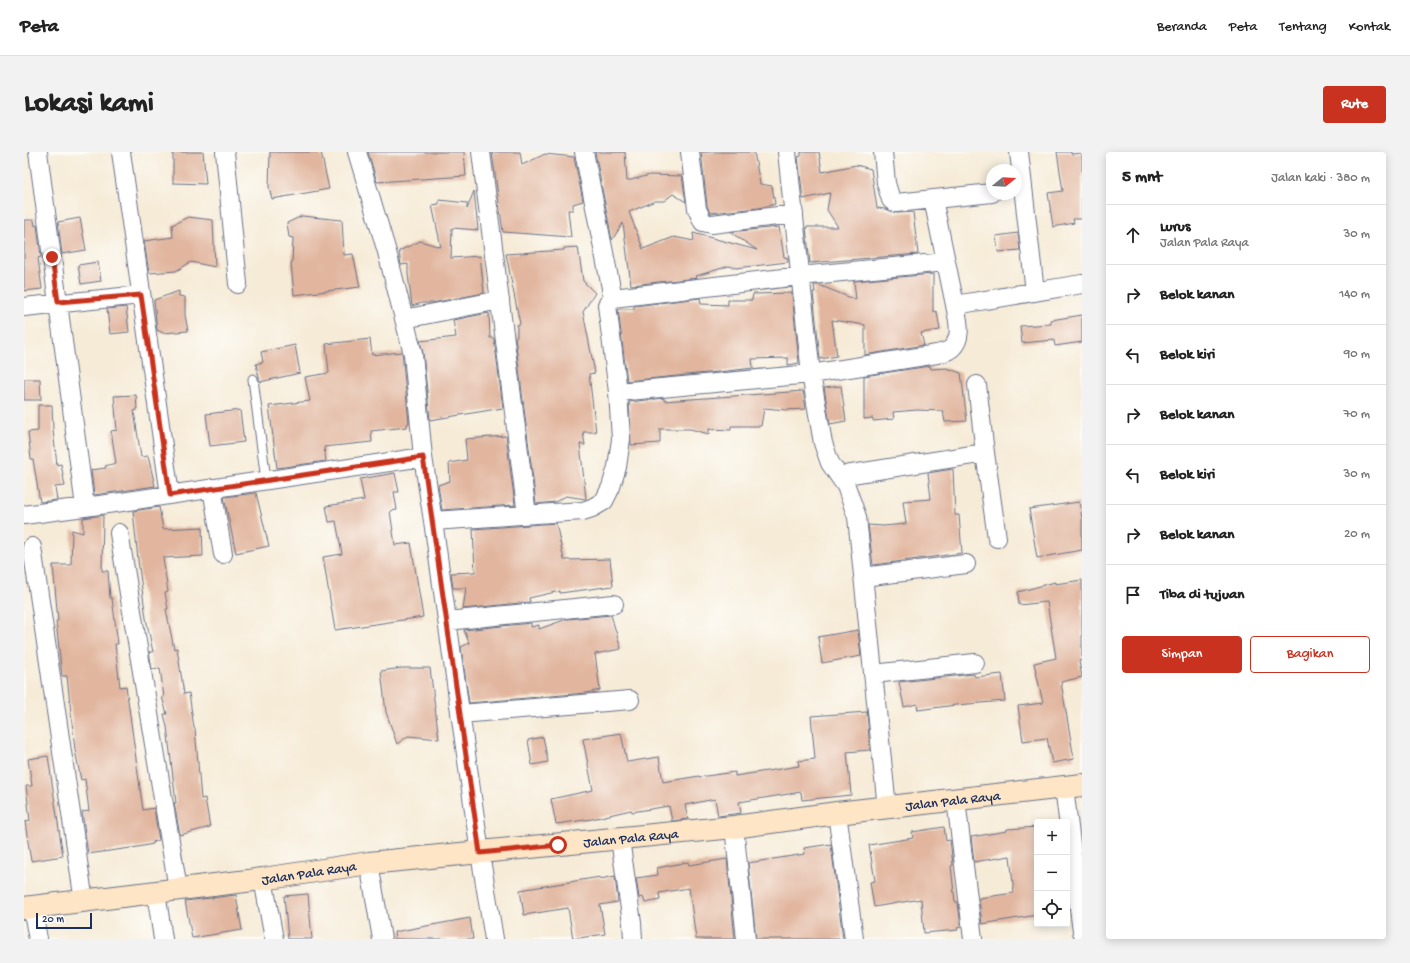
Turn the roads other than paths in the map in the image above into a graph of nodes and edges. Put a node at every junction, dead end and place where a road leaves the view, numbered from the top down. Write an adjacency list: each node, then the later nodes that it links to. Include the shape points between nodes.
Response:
1 (38, 152): 24 (street)
2 (121, 152): 21 (street)
3 (225, 152): 18 (street)
4 (357, 152): 27 (street)
5 (481, 152): 23 (street)
6 (584, 152): 22 (street)
7 (690, 152): 15 (street, via 697,210 703,222 712,224)
8 (787, 152): 15 (street)
9 (883, 152): 13 (street, via 886,183 891,200 896,203)
10 (1019, 152): 11 (street)
11 (1019, 164)
12 (986, 194): 13 (street)
13 (933, 199): 16 (street)
14 (1021, 200): 20 (street)
15 (794, 214): 17 (street)
16 (946, 262): 17 (street); 25 (street)
17 (800, 276): 22 (street); 28 (street)
18 (238, 284)
19 (1082, 284): 20 (street)
20 (1034, 292): 25 (street)
21 (141, 295): 24 (street); 37 (street)
22 (613, 298): 31 (street, via 606,305)
23 (500, 300): 27 (street); 40 (street)
24 (58, 302): 26 (street); 38 (street)
25 (955, 305): 28 (street, via 959,338 949,350)
26 (24, 307)
27 (404, 319): 33 (street, via 413,354)
28 (811, 374): 31 (street); 34 (street, via 823,444 830,463)
29 (253, 379): 35 (lane)
30 (977, 385): 32 (street)
31 (618, 392): 40 (street, via 621,439 617,467 604,501 583,511)
32 (985, 453): 34 (street); 43 (street)
33 (423, 457): 35 (street); 41 (street)
34 (839, 476): 47 (street, via 846,486 858,517)
35 (266, 480): 36 (street)
36 (212, 488): 37 (street); 45 (street)
37 (170, 495): 38 (street)
38 (85, 507): 39 (street)
39 (24, 515)
40 (527, 515): 41 (street)
41 (433, 521): 49 (street)
42 (119, 533): 63 (street)
43 (997, 538)
44 (32, 547): 65 (street)
45 (223, 554)
46 (966, 564): 47 (street)
47 (864, 576): 51 (street)
48 (614, 604): 49 (street)
49 (447, 621): 53 (street)
50 (975, 663): 51 (street)
51 (873, 674): 56 (street)
52 (630, 700): 53 (street)
53 (460, 714): 60 (street)
54 (1073, 786): 55 (main road, Jalan Pala Raya); 67 (street)
55 (956, 800): 56 (main road, Jalan Pala Raya); 76 (street)
56 (887, 808): 57 (main road, Jalan Pala Raya)
57 (837, 813): 58 (main road, Jalan Pala Raya); 75 (street)
58 (734, 827): 59 (main road, Jalan Pala Raya); 74 (street)
59 (620, 839): 60 (main road, Jalan Pala Raya); 73 (street)
60 (480, 853): 61 (main road, Jalan Pala Raya); 72 (street)
61 (369, 863): 62 (main road, Jalan Pala Raya); 71 (street)
62 (263, 879): 63 (main road, Jalan Pala Raya); 70 (street)
63 (178, 889): 64 (main road, Jalan Pala Raya)
64 (156, 892): 65 (main road, Jalan Pala Raya); 69 (street)
65 (84, 902): 66 (main road, Jalan Pala Raya)
66 (28, 908): 68 (street)
67 (1082, 932)
68 (38, 939)
69 (163, 939)
70 (274, 939)
71 (382, 939)
72 (494, 939)
73 (633, 939)
74 (746, 939)
75 (854, 939)
76 (973, 939)

